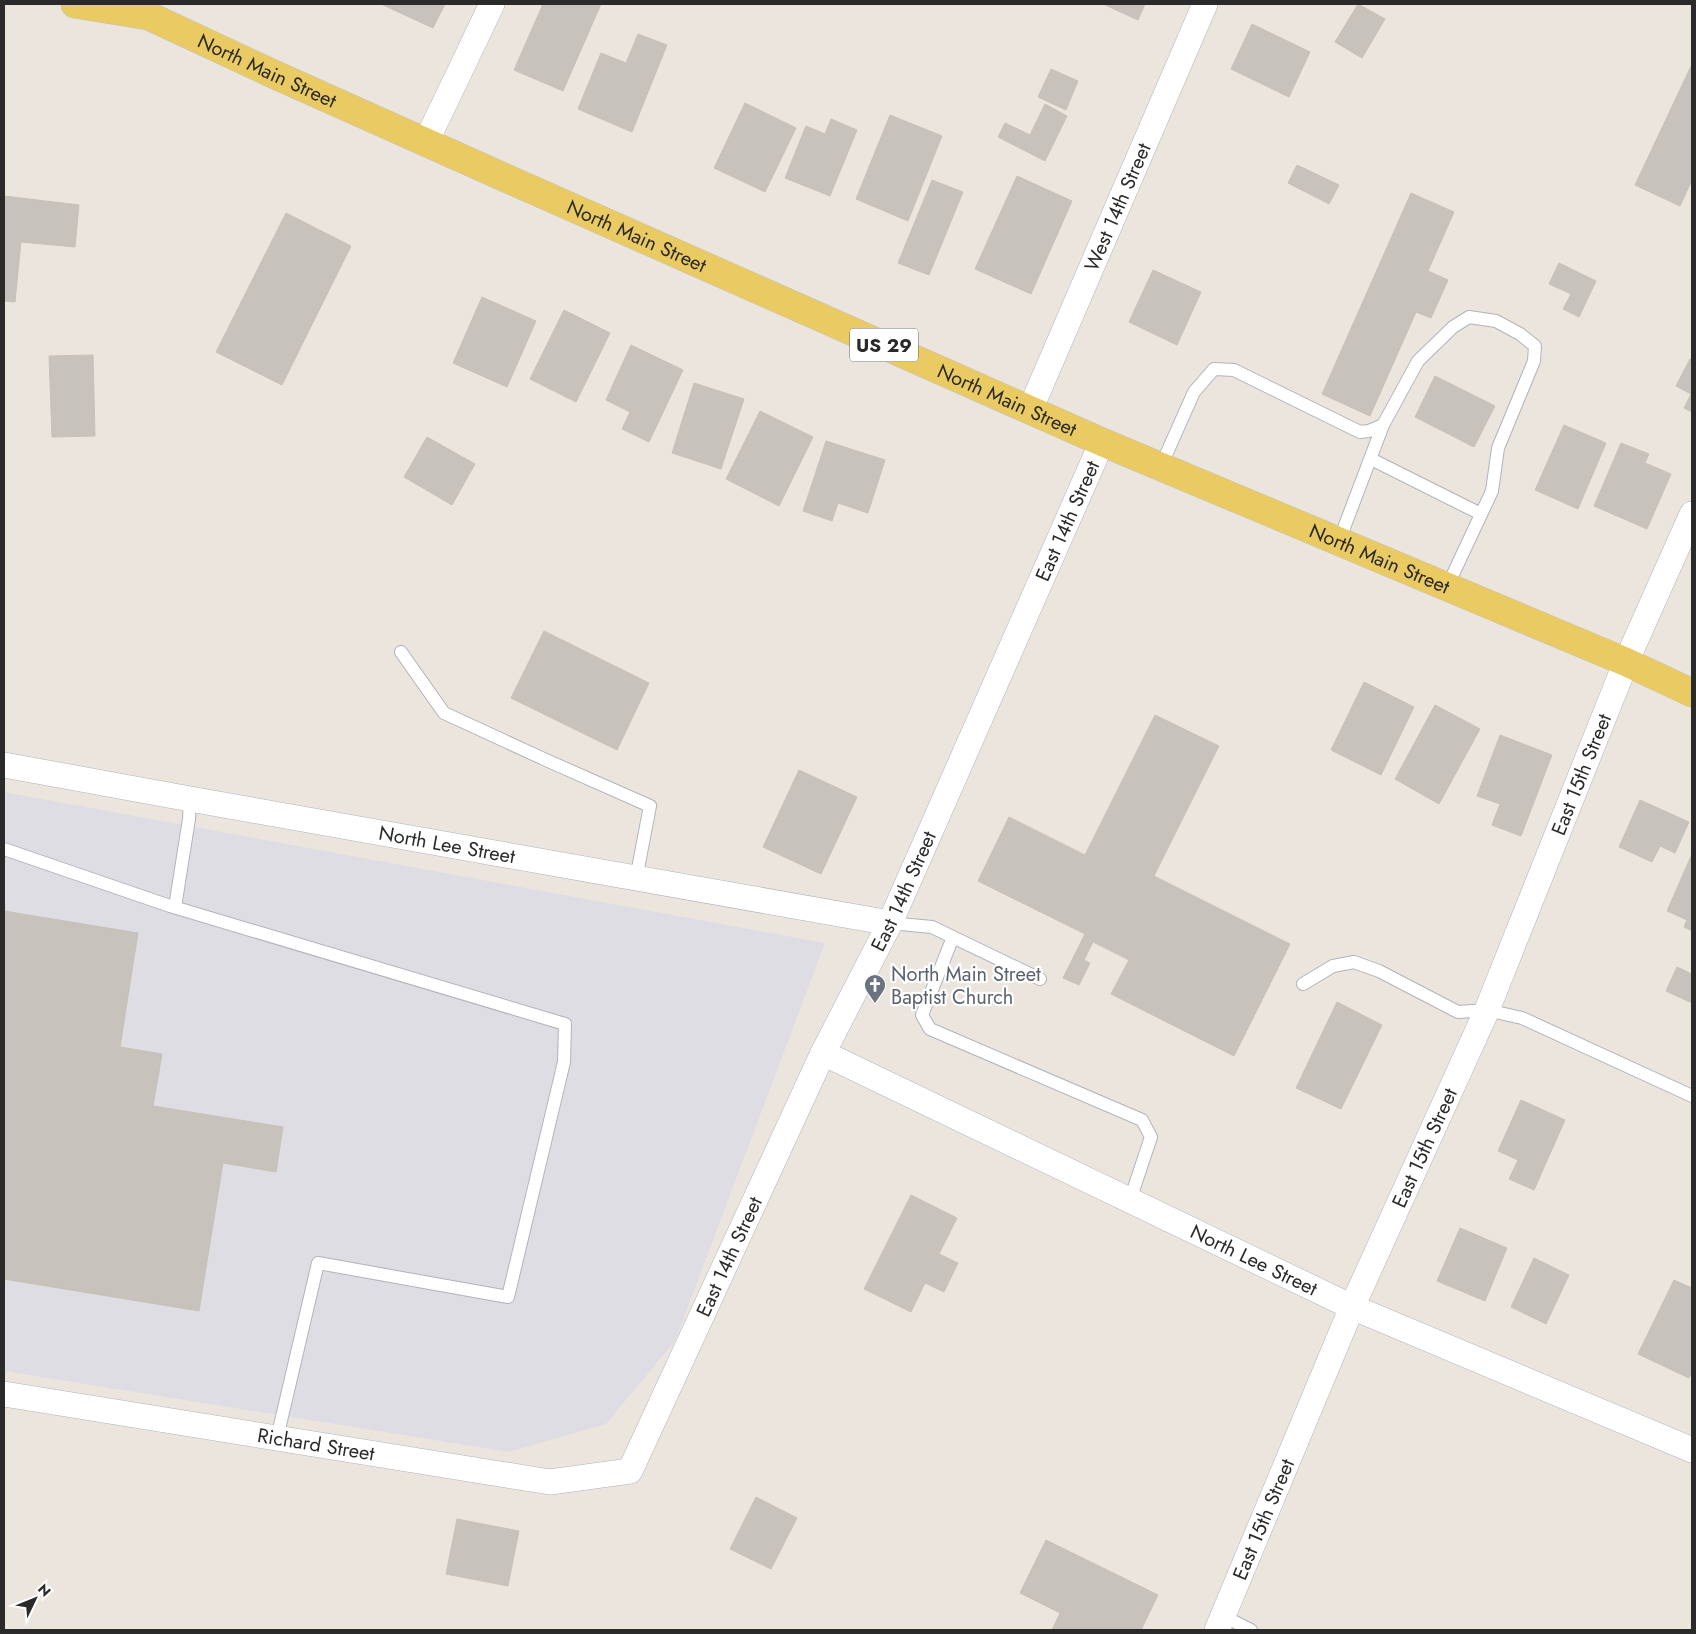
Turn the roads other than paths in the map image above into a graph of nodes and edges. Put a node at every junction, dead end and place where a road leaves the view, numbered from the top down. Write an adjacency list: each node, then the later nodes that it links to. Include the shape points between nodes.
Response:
1 (75, 4): 4 (main road, North Main Street / US 29)
2 (492, 4): 5 (street)
3 (1205, 4): 6 (street, West 14th Street)
4 (149, 10): 5 (main road, North Main Street / US 29)
5 (426, 142): 6 (main road, North Main Street / US 29)
6 (1030, 410): 8 (main road, North Main Street / US 29)
7 (1383, 425): 9 (lane); 10 (lane, via 1360,432 1234,370 1214,369 1194,392); 11 (lane, via 1418,361 1452,327 1469,317 1496,321 1535,346 1534,361 1498,448 1492,491)
8 (1102, 442): 10 (main road, North Main Street / US 29); 23 (street, East 14th Street)
9 (1370, 459): 11 (lane); 13 (lane)
10 (1161, 466): 13 (main road, North Main Street / US 29)
11 (1481, 514): 14 (lane)
12 (1692, 514): 16 (street, East 15th Street)
13 (1339, 542): 14 (main road, North Main Street / US 29)
14 (1447, 587): 16 (main road, North Main Street / US 29)
15 (400, 652): 21 (lane, via 444,713 650,806)
16 (1626, 662): 17 (main road, North Main Street / US 29); 27 (street, East 15th Street)
17 (1692, 692)
18 (4, 765): 19 (street, North Lee Street)
19 (190, 799): 21 (street, North Lee Street); 22 (lane)
20 (4, 848): 22 (lane)
21 (636, 879): 23 (street, North Lee Street)
22 (175, 907): 33 (lane, via 565,1024 564,1062 508,1297 318,1263)
23 (890, 923): 24 (lane, via 932,927); 28 (street, East 14th Street)
24 (953, 937): 25 (lane); 30 (lane, via 922,1015 930,1029 1142,1120 1151,1137)
25 (1040, 978)
26 (1303, 984): 27 (lane, via 1333,966 1354,962 1379,971 1458,1012)
27 (1487, 1010): 29 (lane, via 1522,1018); 31 (street, East 15th Street)
28 (824, 1053): 30 (street, North Lee Street); 35 (street, East 14th Street)
29 (1692, 1096)
30 (1130, 1200): 31 (street, North Lee Street)
31 (1352, 1307): 34 (street, North Lee Street); 36 (street, East 15th Street)
32 (4, 1394): 33 (street, Richard Street)
33 (277, 1438): 35 (street, Richard Street, via 550,1482)
34 (1692, 1450)
35 (630, 1471)
36 (1220, 1623): 37 (lane)
37 (1251, 1630)

